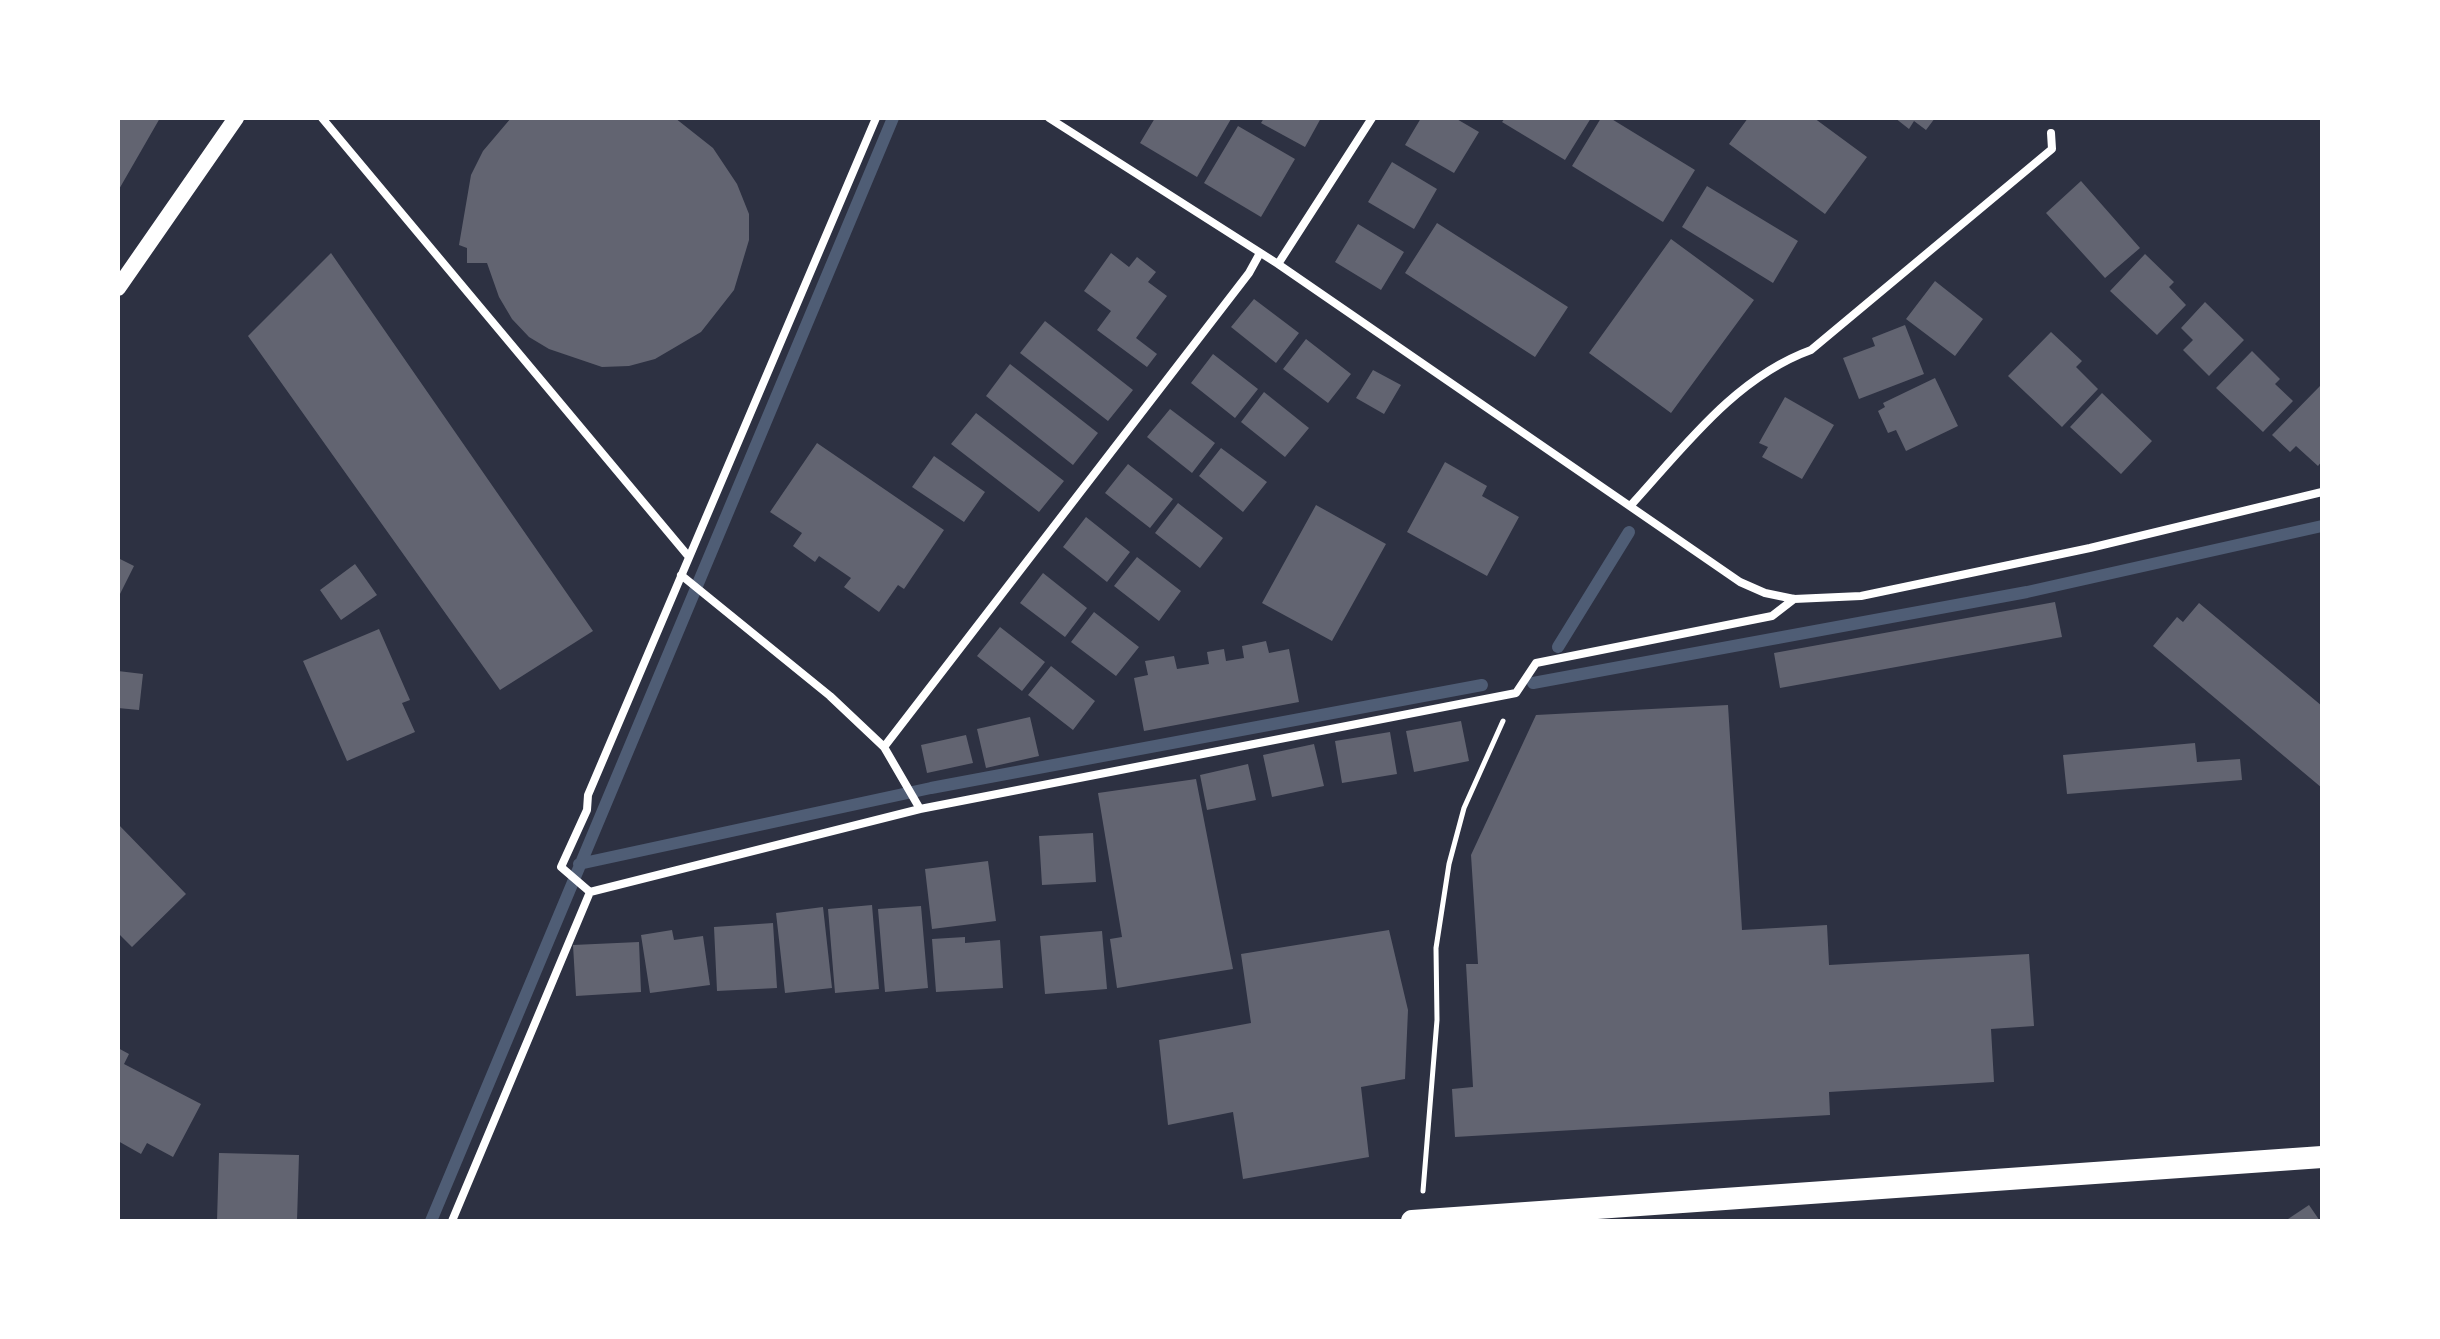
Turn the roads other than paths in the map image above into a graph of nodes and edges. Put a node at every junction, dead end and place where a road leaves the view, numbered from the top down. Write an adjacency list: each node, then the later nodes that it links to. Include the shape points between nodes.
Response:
1 (236, 118): 9 (main road)
2 (322, 118): 12 (street)
3 (876, 118): 12 (street)
4 (1049, 118): 7 (street)
5 (1372, 118): 8 (street)
6 (2051, 133): 11 (street, via 2052,149 1811,350 1781,361 1719,410)
7 (1260, 253): 8 (street); 15 (street)
8 (1278, 264): 11 (street)
9 (118, 288)
10 (2322, 492): 14 (street, via 1861,596)
11 (1632, 504): 14 (street, via 1740,582)
12 (689, 557): 13 (street)
13 (686, 577): 15 (street); 17 (street, via 561,867)
14 (1794, 599): 16 (street, via 1772,616 1536,663 1516,693)
15 (884, 747): 16 (street)
16 (920, 809): 17 (street)
17 (590, 892): 20 (street)
18 (2322, 1157): 19 (highway)
19 (1421, 1220): 21 (highway)
20 (452, 1221)
21 (1412, 1221)

